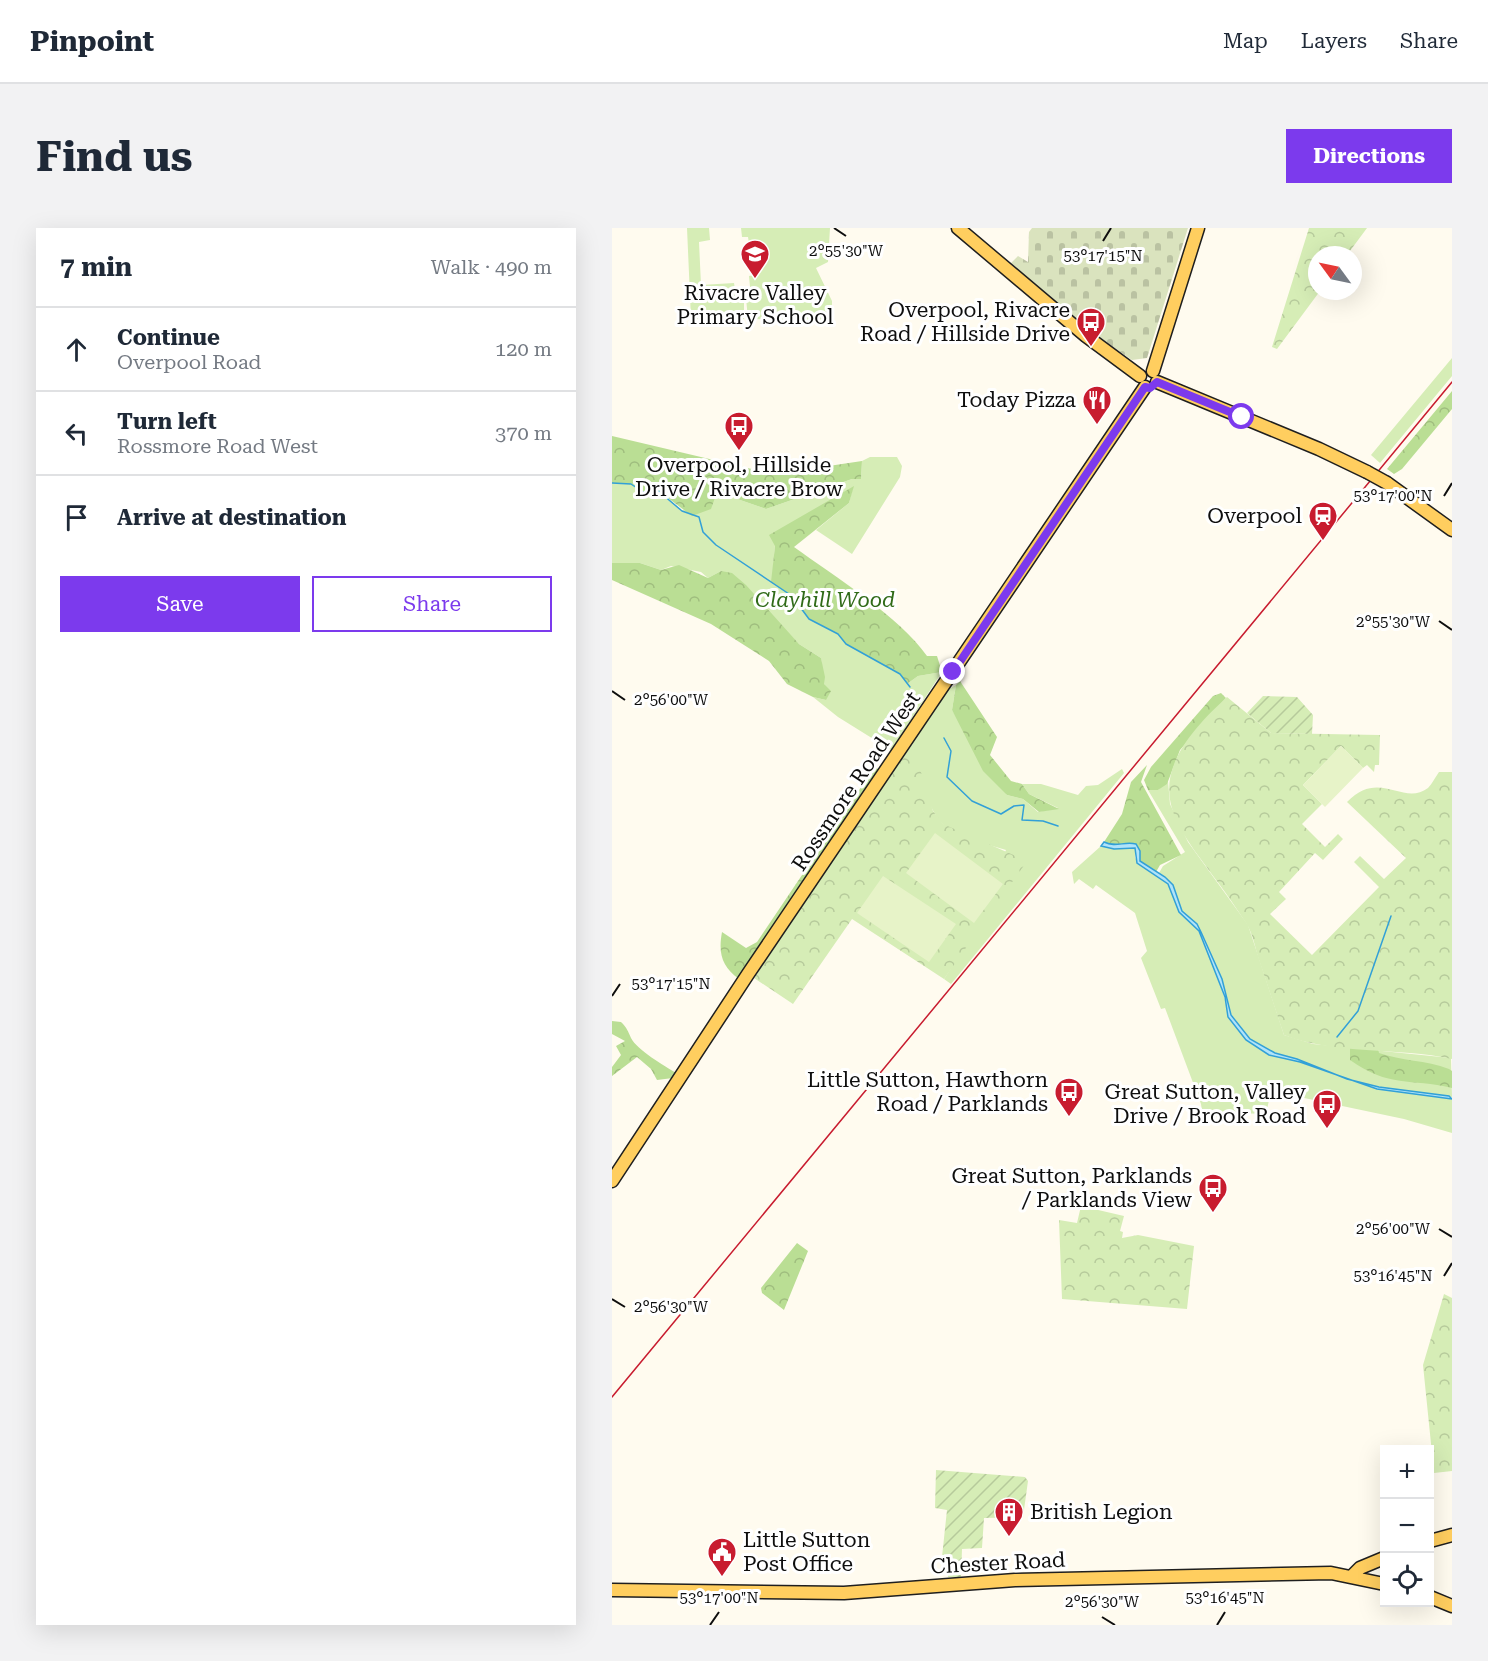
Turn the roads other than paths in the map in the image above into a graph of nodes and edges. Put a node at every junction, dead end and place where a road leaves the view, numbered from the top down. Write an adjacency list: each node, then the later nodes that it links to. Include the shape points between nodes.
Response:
1 (958, 228): 3 (main road, via 1086,336)
2 (1198, 228): 3 (main road, Rossmore Road West)
3 (1148, 379): 4 (main road, bridge, via 1367,472); 5 (main road, Rossmore Road West)
4 (1452, 530)
5 (612, 1181)
6 (1452, 1535): 7 (main road)
7 (1434, 1540)
8 (1380, 1560): 9 (main road)
9 (1352, 1576): 10 (main road, Chester Road); 11 (main road, Chester Road, via 1331,1573 1015,1580 844,1593)
10 (1380, 1583)
11 (612, 1590)
12 (1434, 1599): 13 (main road)
13 (1452, 1606)

